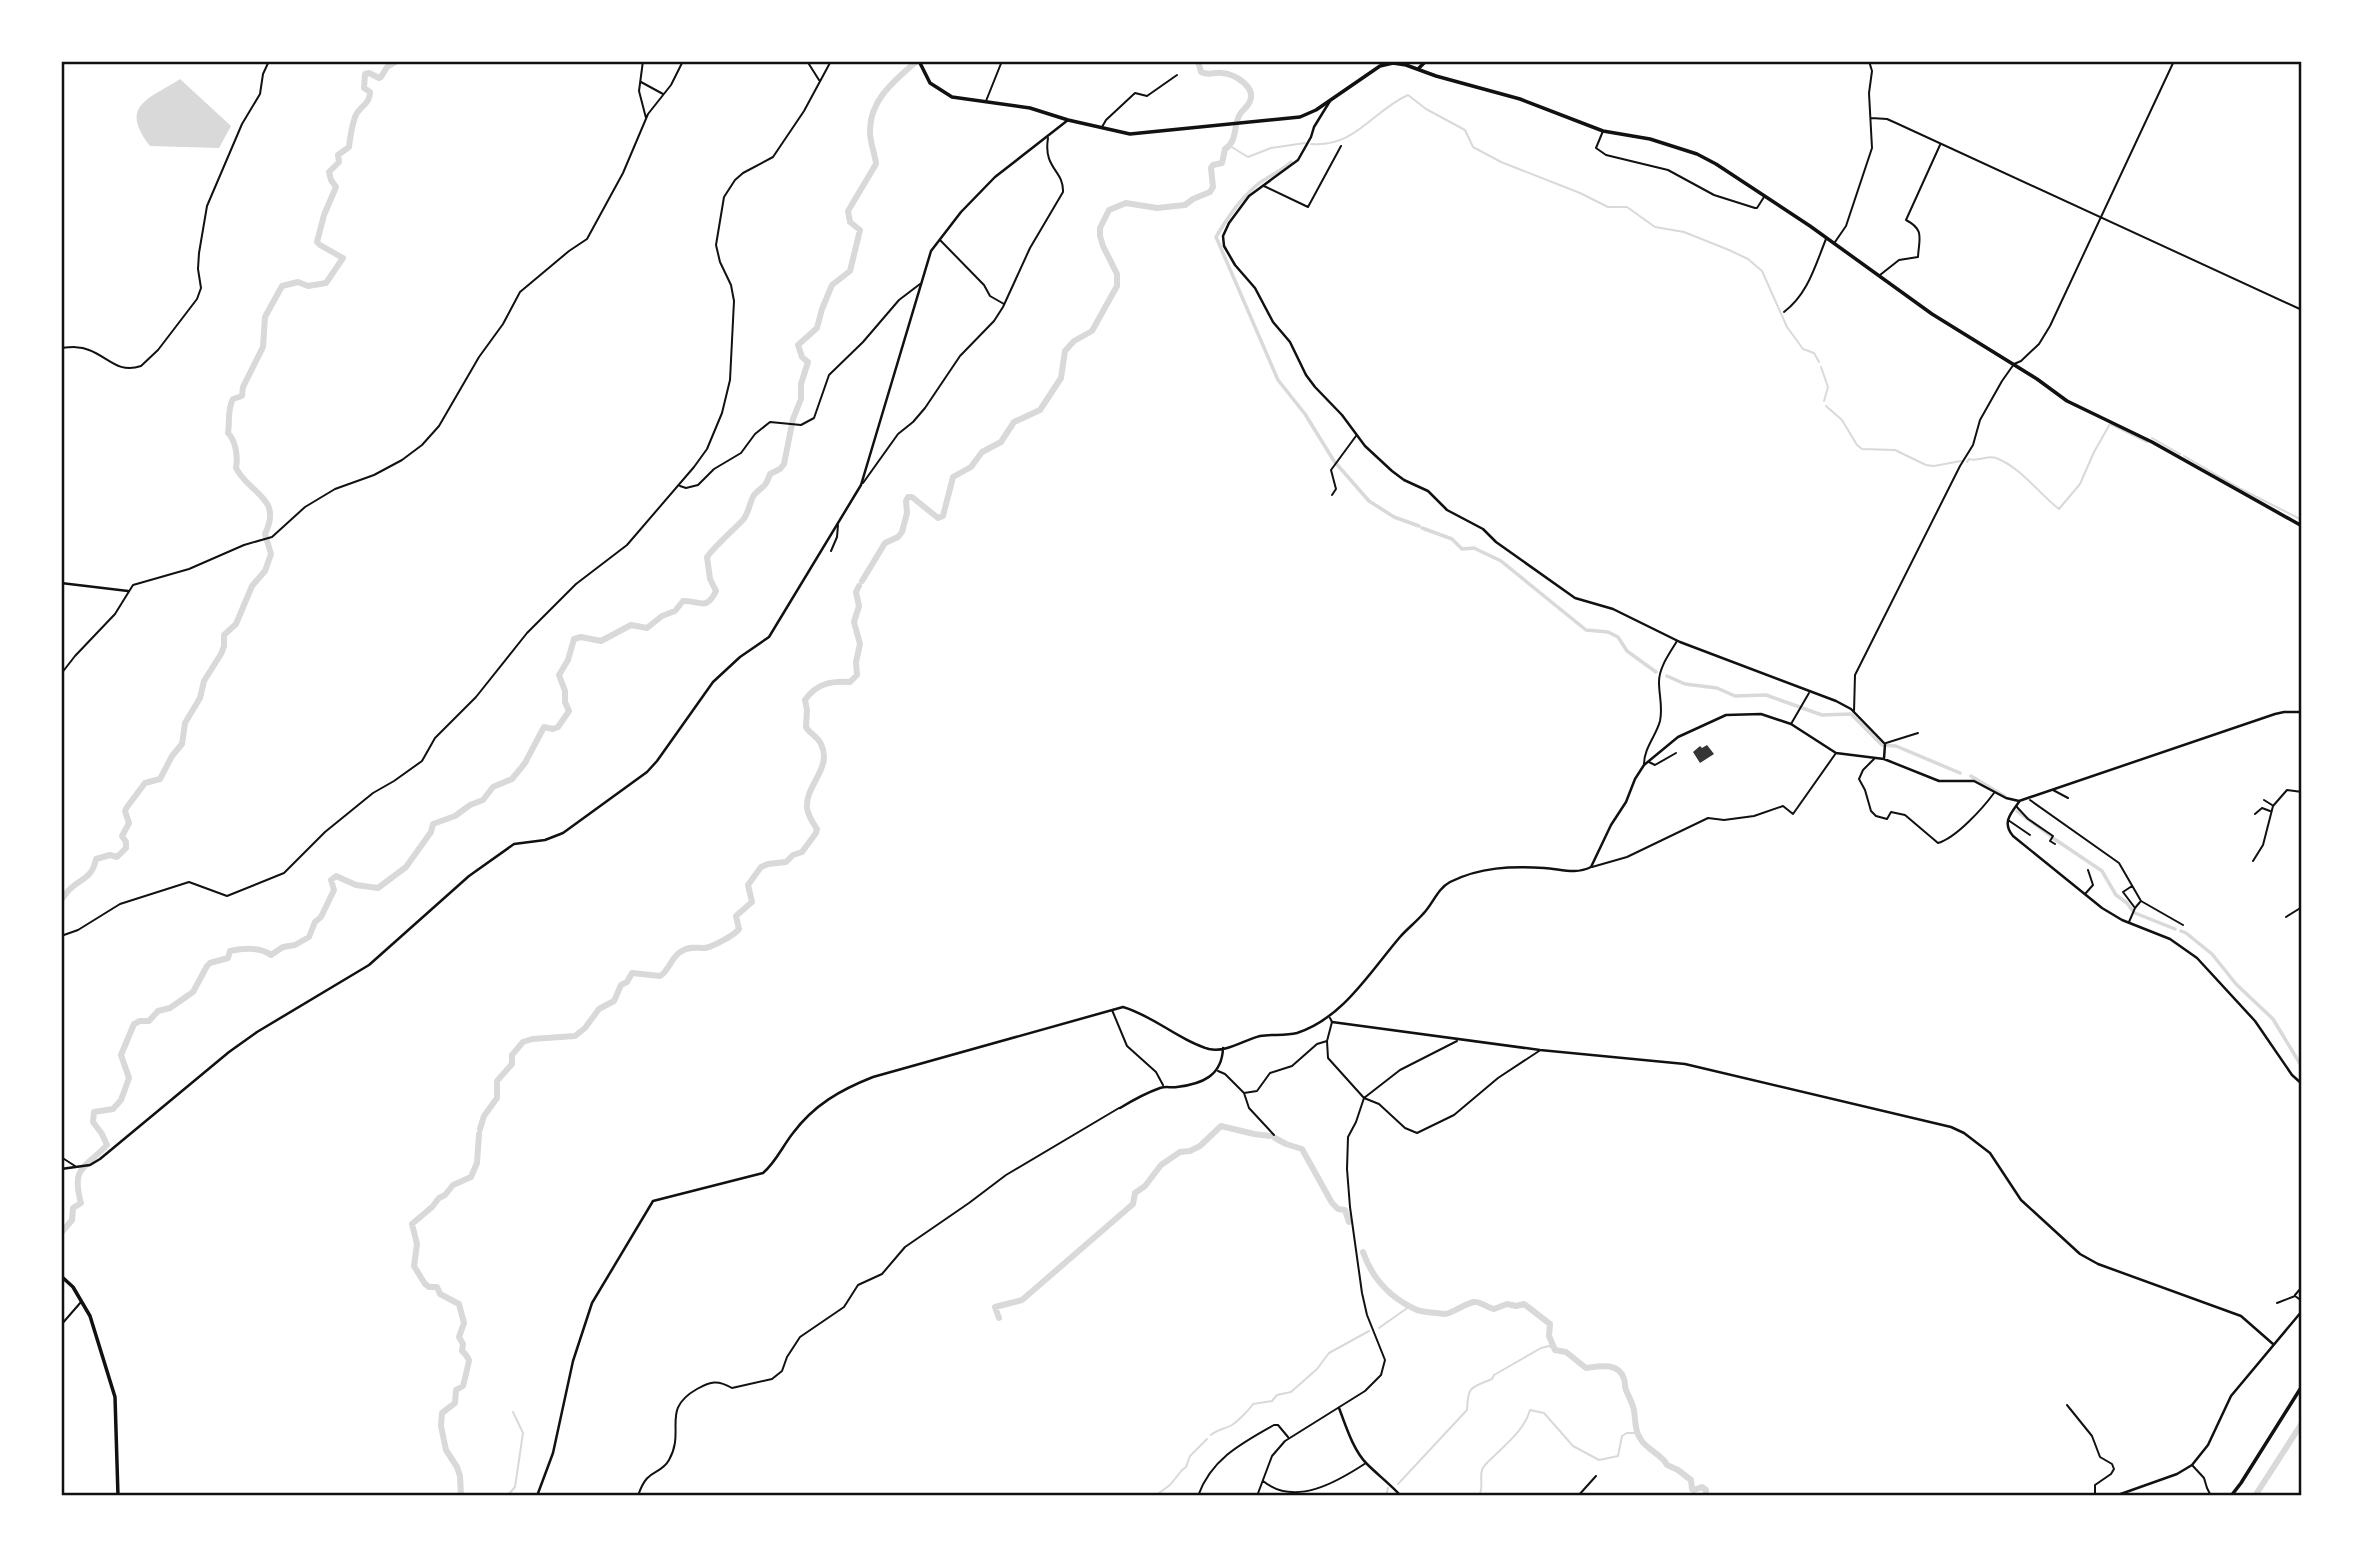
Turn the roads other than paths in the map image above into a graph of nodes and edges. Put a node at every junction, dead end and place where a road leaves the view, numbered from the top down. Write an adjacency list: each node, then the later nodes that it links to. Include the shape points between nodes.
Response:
1 (269, 61): 38 (street, via 260,94 242,124 208,206 197,299 141,366 119,367 86,348)
2 (643, 61): 14 (street)
3 (683, 61): 16 (street)
4 (807, 61): 15 (street)
5 (831, 61): 15 (street)
6 (1002, 61): 18 (street)
7 (1426, 61): 12 (main road)
8 (1869, 61): 19 (street)
9 (2174, 61): 29 (street)
10 (1387, 62): 12 (main road); 17 (main road)
11 (919, 63): 18 (main road, via 930,83 943,93)
12 (1418, 69): 23 (main road, via 1520,99)
13 (1177, 75): 22 (street, via 1147,96 1135,93)
14 (639, 80): 16 (street); 20 (street)
15 (819, 81): 42 (street, via 773,157 734,180 724,197 716,245 734,301 730,380 707,449)
16 (664, 94): 20 (street)
17 (1330, 101): 22 (main road, via 1300,117 1143,134); 27 (street, via 1298,160)
18 (985, 102): 21 (main road, via 1030,108)
19 (1871, 118): 25 (street, via 1887,120); 32 (street, via 1872,148 1846,226)
20 (646, 119): 48 (street, via 587,239 520,292 430,437 402,460 305,507 272,537 190,569 143,581)
21 (1068, 120): 22 (main road); 24 (street)
22 (1101, 128)
23 (1603, 131): 28 (main road, via 1687,150); 28 (street, via 1596,148 1606,155 1668,170 1714,195 1755,208)
24 (1048, 137): 31 (street, via 995,177); 35 (street, via 1047,156 1063,191)
25 (1941, 144): 29 (street); 33 (street, via 1906,219 1919,230 1918,257 1899,260)
26 (1341, 146): 27 (street, via 1308,207)
27 (1263, 185): 40 (street, via 1228,223 1222,242 1290,342 1306,376)
28 (1764, 196): 30 (main road)
29 (2101, 217): 36 (street); 39 (street, via 2050,326 2039,344)
30 (1826, 238): 32 (main road); 37 (street, via 1807,285 1796,304)
31 (939, 239): 34 (street); 35 (street, via 990,296)
32 (1834, 243): 33 (main road)
33 (1879, 275): 39 (main road, via 1942,321)
34 (921, 283): 41 (street); 42 (street, via 899,300 829,375 814,418 801,425 770,422 741,453 698,485)
35 (1004, 304): 41 (street)
36 (2302, 310)
37 (1784, 312)
38 (61, 348)
39 (2014, 364): 45 (main road, via 2067,401 2152,442); 52 (street, via 1980,419 1973,445 1855,675)
40 (1356, 435): 43 (street, via 1331,474 1336,489); 49 (street, via 1404,480 1483,529 1574,598 1613,609)
41 (861, 485): 44 (street)
42 (679, 486): 87 (street, via 627,545 576,584 527,633 476,697 435,738 422,761 364,800 284,873 227,896 190,883 120,904)
43 (1332, 495)
44 (838, 524): 46 (street); 102 (street, via 769,637 713,682 647,772 564,833 514,844 470,876 369,965 238,1045 100,1159)
45 (2302, 526)
46 (831, 551)
47 (61, 583): 48 (street)
48 (128, 591): 50 (street, via 115,614)
49 (1677, 640): 51 (street); 61 (street, via 1661,670 1662,707 1644,756)
50 (61, 674)
51 (1810, 692): 52 (street); 54 (street)
52 (1854, 712): 56 (street)
53 (2302, 712): 62 (street, via 2275,714)
54 (1791, 724): 58 (street); 61 (street, via 1761,714 1727,715 1678,737)
55 (1918, 733): 56 (street)
56 (1885, 745): 60 (street)
57 (1676, 753): 61 (street, via 1655,765)
58 (1836, 753): 59 (street); 77 (street, via 1793,814 1783,806 1754,816 1708,818 1627,858)
59 (1874, 758): 60 (street); 63 (street, via 1859,779 1871,811 1884,819 1891,812 1905,815 1938,843)
60 (1884, 759): 63 (street, via 1939,781 1974,780)
61 (1646, 763): 77 (street)
62 (2052, 790): 65 (street); 66 (street)
63 (1995, 792): 68 (street)
64 (2302, 792): 70 (street, via 2287,790)
65 (2028, 798): 68 (street); 79 (street, via 2119,863)
66 (2068, 798)
67 (2264, 800): 70 (street)
68 (2019, 801): 69 (street)
69 (2016, 805): 73 (street); 75 (street, via 2053,836 2050,841)
70 (2273, 806): 71 (street)
71 (2270, 812): 72 (street, via 2262,808); 76 (street, via 2263,845)
72 (2255, 814)
73 (2008, 819): 74 (street); 80 (street, via 2013,836)
74 (2030, 835)
75 (2055, 844)
76 (2253, 861)
77 (1591, 867): 89 (street, via 1574,872 1495,867 1447,883)
78 (2088, 870): 80 (street, via 2093,885)
79 (2132, 886): 81 (street); 83 (street, via 2123,892)
80 (2085, 895): 85 (street)
81 (2141, 901): 83 (street); 86 (street)
82 (2302, 907): 84 (street)
83 (2135, 908): 85 (street)
84 (2286, 917)
85 (2129, 923): 95 (street, via 2179,944 2207,967)
86 (2183, 925)
87 (61, 936)
88 (1112, 1009): 92 (street, via 1131,1009 1212,1050); 96 (street, via 1127,1046 1156,1072); 122 (street, via 853,1085 818,1105 763,1173 653,1201 592,1303)
89 (1331, 1020): 90 (street); 91 (street); 92 (street, via 1296,1033 1260,1036)
90 (1458, 1040): 93 (street); 98 (street, via 1400,1070)
91 (1327, 1041): 97 (street, via 1292,1066 1269,1073 1257,1091); 98 (street, via 1328,1058)
92 (1223, 1048): 94 (street)
93 (1540, 1050): 98 (street, via 1454,1115 1417,1133 1380,1104); 112 (street, via 1685,1064 1951,1127 1990,1153 2021,1200 2080,1254 2241,1316)
94 (1217, 1070): 96 (street, via 1193,1084); 97 (street)
95 (2302, 1084)
96 (1164, 1086): 99 (street)
97 (1244, 1093): 100 (street, via 1249,1108)
98 (1364, 1098): 115 (street, via 1348,1137 1347,1169 1362,1293 1385,1360 1373,1385)
99 (1120, 1108): 123 (street, via 1006,1175 905,1247 882,1274 858,1285 844,1307 800,1337 782,1371 772,1379 732,1388 709,1381 687,1393 676,1410 676,1439 668,1462 645,1478)
100 (1274, 1135)
101 (61, 1157): 102 (street)
102 (76, 1166): 103 (street)
103 (61, 1169)
104 (61, 1276): 107 (main road)
105 (2300, 1284): 106 (street)
106 (2295, 1296): 108 (street); 109 (street)
107 (83, 1301): 111 (street); 121 (main road, via 115,1397)
108 (2302, 1301)
109 (2277, 1303)
110 (2302, 1311): 112 (street)
111 (61, 1325)
112 (2273, 1344): 118 (street, via 2231,1396 2208,1445)
113 (2302, 1385): 131 (main road)
114 (2067, 1405): 128 (street, via 2092,1436 2100,1457 2114,1469 2094,1486)
115 (1339, 1408): 116 (street); 117 (street)
116 (1288, 1437): 120 (street, via 1272,1455); 124 (street, via 1274,1425 1241,1443 1212,1468)
117 (1366, 1463): 120 (street, via 1305,1492 1271,1487); 126 (street)
118 (2192, 1465): 129 (street); 130 (street)
119 (1596, 1476): 127 (street)
120 (1262, 1480): 125 (street)
121 (118, 1496)
122 (537, 1496)
123 (638, 1496)
124 (1198, 1496)
125 (1257, 1496)
126 (1401, 1496)
127 (1578, 1496)
128 (2095, 1496)
129 (2115, 1496)
130 (2211, 1496)
131 (2231, 1496)

